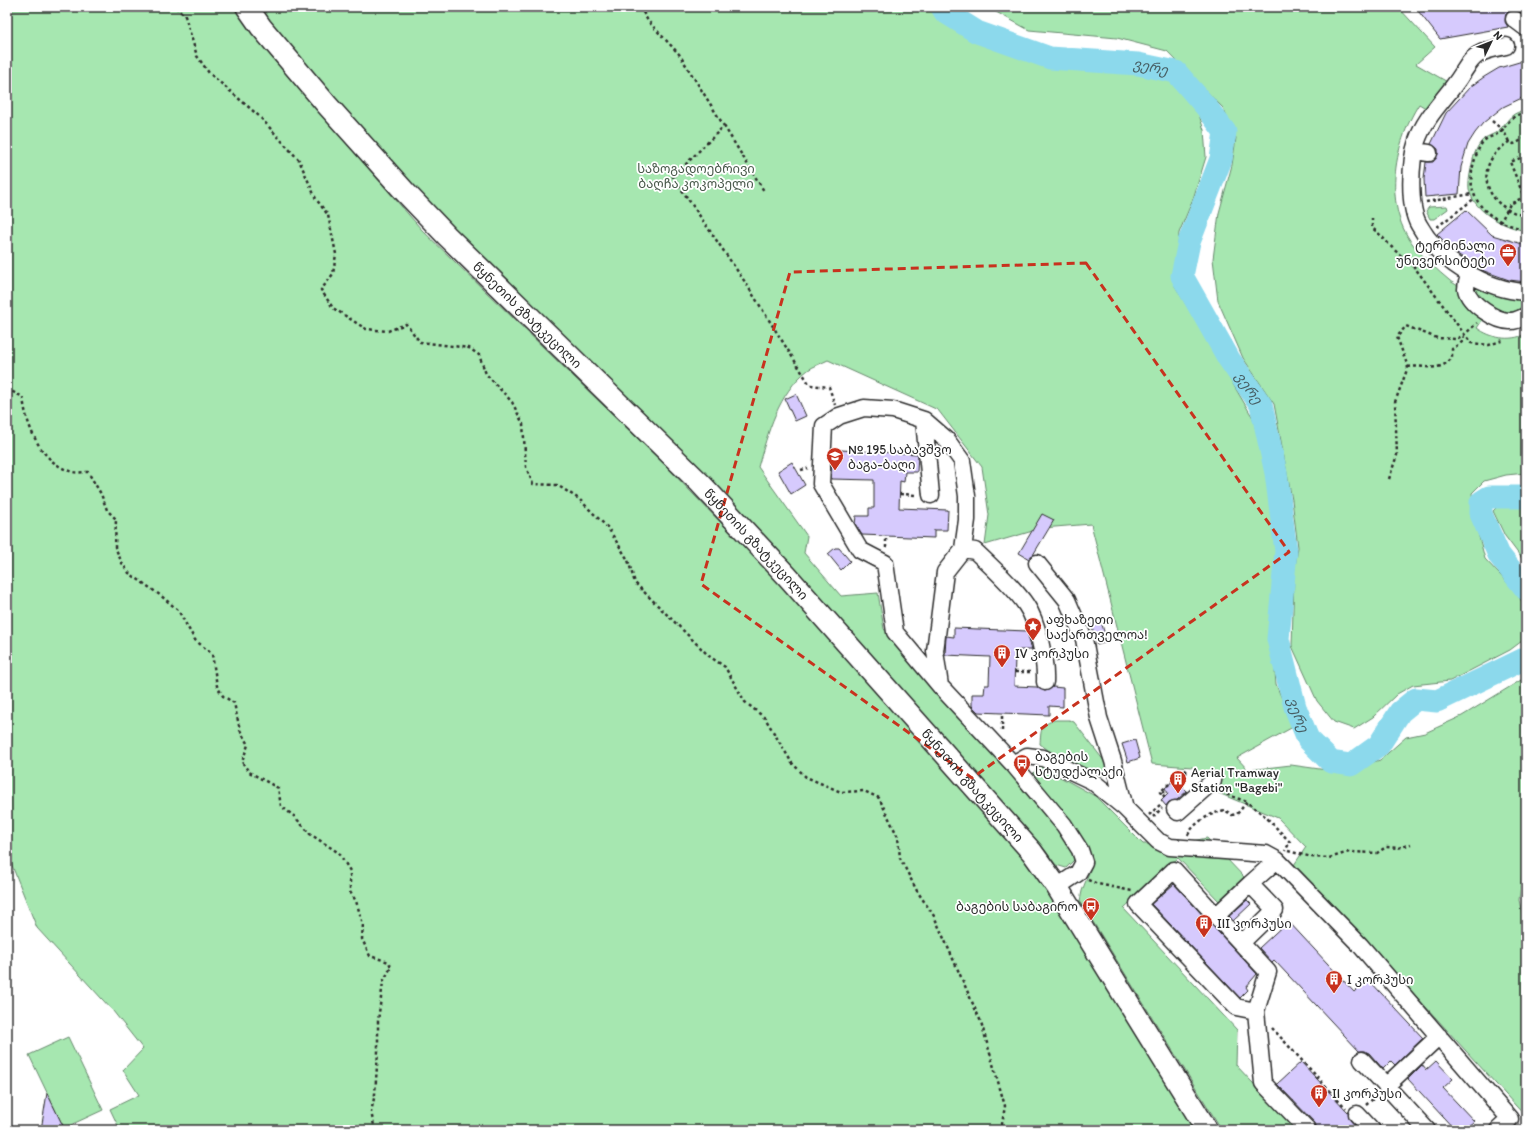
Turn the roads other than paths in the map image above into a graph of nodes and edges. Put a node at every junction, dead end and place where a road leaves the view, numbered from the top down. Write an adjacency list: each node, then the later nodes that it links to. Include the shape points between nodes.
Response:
1 (247, 7): 18 (main road, წყნეთის გზატკეცილი, via 327,105 415,203 700,483 787,576 1032,852)
2 (1506, 46): 4 (street, via 1475,55 1425,124 1422,152 1411,179 1418,224 1444,255 1473,276 1504,288)
3 (1468, 279): 5 (street, via 1466,289 1469,295 1496,318 1511,321)
4 (1526, 292)
5 (1526, 316)
6 (924, 420): 7 (street); 8 (street, via 946,439 962,461 967,504); 11 (street, via 893,410 871,408 839,416 824,426 821,484 860,550 885,563 896,632)
7 (925, 495)
8 (963, 550): 10 (street, via 975,551 1026,605 1033,618); 11 (street, via 945,572 935,651)
9 (1037, 563): 14 (street, via 1067,600 1084,639 1098,718 1113,761)
10 (1042, 672)
11 (940, 686): 12 (street)
12 (1013, 764): 14 (street, via 1027,756 1043,758 1092,781); 18 (street, via 1064,825 1080,850 1084,862 1078,873)
13 (1211, 785): 15 (street, via 1178,812)
14 (1125, 808): 16 (street, via 1158,841 1170,847)
15 (1168, 809)
16 (1281, 855): 17 (street); 22 (street)
17 (1250, 884): 19 (street); 20 (street, via 1275,910)
18 (1057, 887): 27 (main road, წყნეთის გზატკეცილი)
19 (1216, 916): 20 (street); 21 (street, via 1174,870 1138,904 1236,1007)
20 (1241, 943): 21 (street, via 1268,972)
21 (1256, 1011): 28 (street, via 1263,1083)
22 (1439, 1036): 24 (street); 26 (street)
23 (1362, 1060): 24 (street)
24 (1386, 1086): 30 (street)
25 (1357, 1114): 29 (street)
26 (1515, 1124): 31 (street)
27 (1207, 1130)
28 (1308, 1130)
29 (1372, 1130)
30 (1427, 1130)
31 (1498, 1130)

